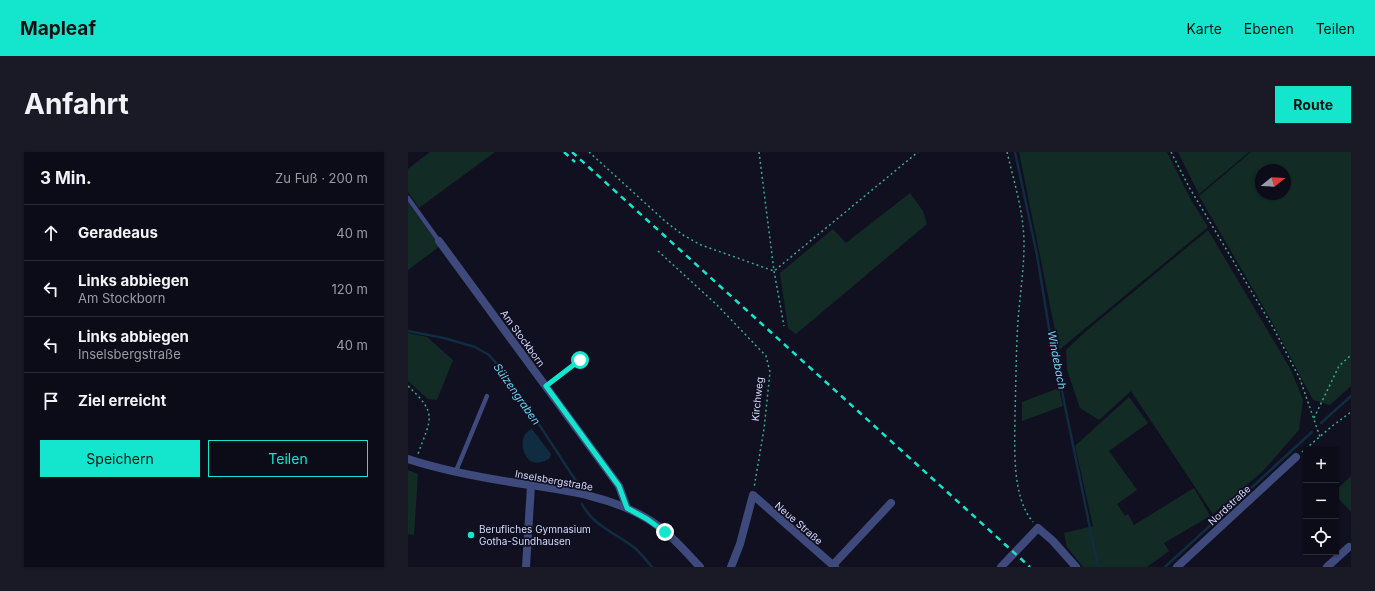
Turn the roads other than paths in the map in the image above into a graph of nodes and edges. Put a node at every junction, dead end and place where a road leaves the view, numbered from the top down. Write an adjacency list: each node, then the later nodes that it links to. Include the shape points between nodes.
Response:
1 (408, 198): 2 (lane)
2 (439, 241): 4 (street, Am Stockborn)
3 (580, 360): 4 (lane)
4 (546, 386): 11 (street, Am Stockborn, via 619,486)
5 (487, 396): 8 (lane)
6 (1296, 457): 19 (street, Nordstraße)
7 (412, 460): 8 (street, Inselsbergstraße)
8 (456, 471): 9 (street, Inselsbergstraße)
9 (531, 485): 11 (street, Inselsbergstraße, via 576,492); 14 (street)
10 (892, 504): 13 (street, Neue Straße)
11 (627, 508): 15 (street, Inselsbergstraße, via 665,532)
12 (1349, 547): 20 (street)
13 (834, 566): 16 (street, Neue Straße, via 753,495)
14 (526, 567)
15 (700, 567)
16 (731, 567)
17 (1001, 567): 18 (street, via 1038,528)
18 (1076, 567)
19 (1177, 567)
20 (1327, 567)

